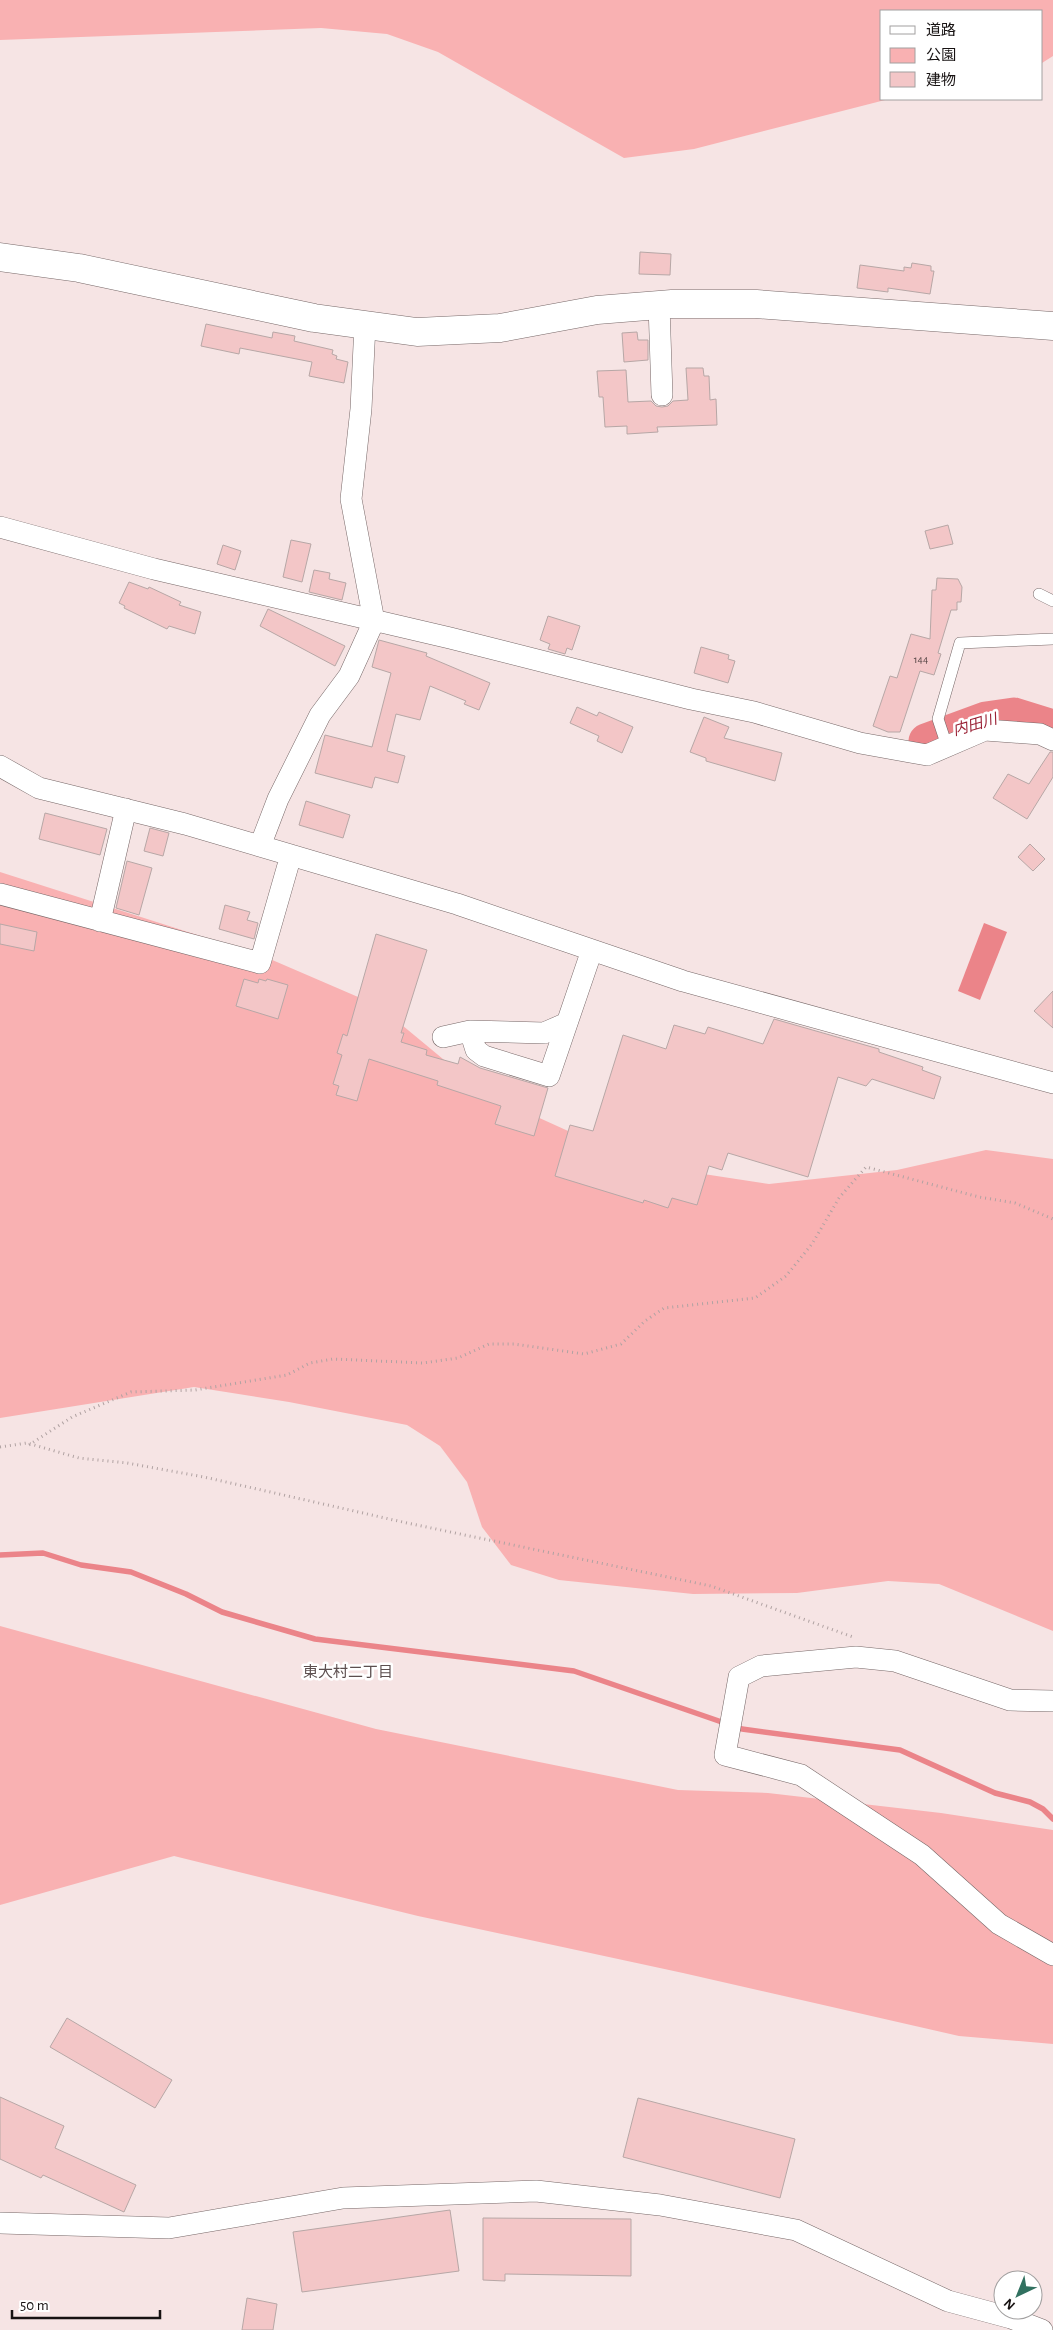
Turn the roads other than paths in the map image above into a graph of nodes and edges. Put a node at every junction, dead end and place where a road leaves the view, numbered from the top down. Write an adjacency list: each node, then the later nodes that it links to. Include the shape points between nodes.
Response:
1 (0, 257): 3 (street, via 79,268 314,318)
2 (659, 305): 3 (street, via 598,310 500,328 417,332); 4 (street, via 756,304); 5 (street)
3 (366, 324): 9 (street, via 351,499)
4 (1053, 326)
5 (662, 395)
6 (0, 527): 9 (street, via 154,570)
7 (1039, 594): 8 (lane)
8 (1053, 601)
9 (374, 621): 12 (street, via 754,712 860,743 927,755); 15 (street, via 349,676 320,715 278,800)
10 (1053, 639): 12 (lane, via 960,643 938,719)
11 (1053, 740): 12 (street, via 1040,734 985,730)
12 (947, 745)
13 (0, 766): 14 (street, via 39,788)
14 (126, 809): 15 (street); 18 (street)
15 (260, 846): 16 (street)
16 (291, 855): 18 (street, via 260,963); 19 (street, via 457,904)
17 (0, 894): 18 (street)
18 (100, 921)
19 (592, 950): 20 (street); 23 (street, via 683,982)
20 (567, 1023): 21 (street, via 544,1033); 21 (street, via 548,1076 484,1056 476,1050)
21 (470, 1031): 22 (street)
22 (443, 1036)
23 (1053, 1083)
24 (1053, 1701): 25 (street, via 1010,1700 895,1661 856,1657 761,1666 739,1677 725,1755 801,1775 922,1855 999,1924)
25 (1053, 1955)
26 (0, 2224): 27 (street, via 169,2228 343,2198 536,2191 660,2205 796,2230 948,2301)
27 (1042, 2330)

